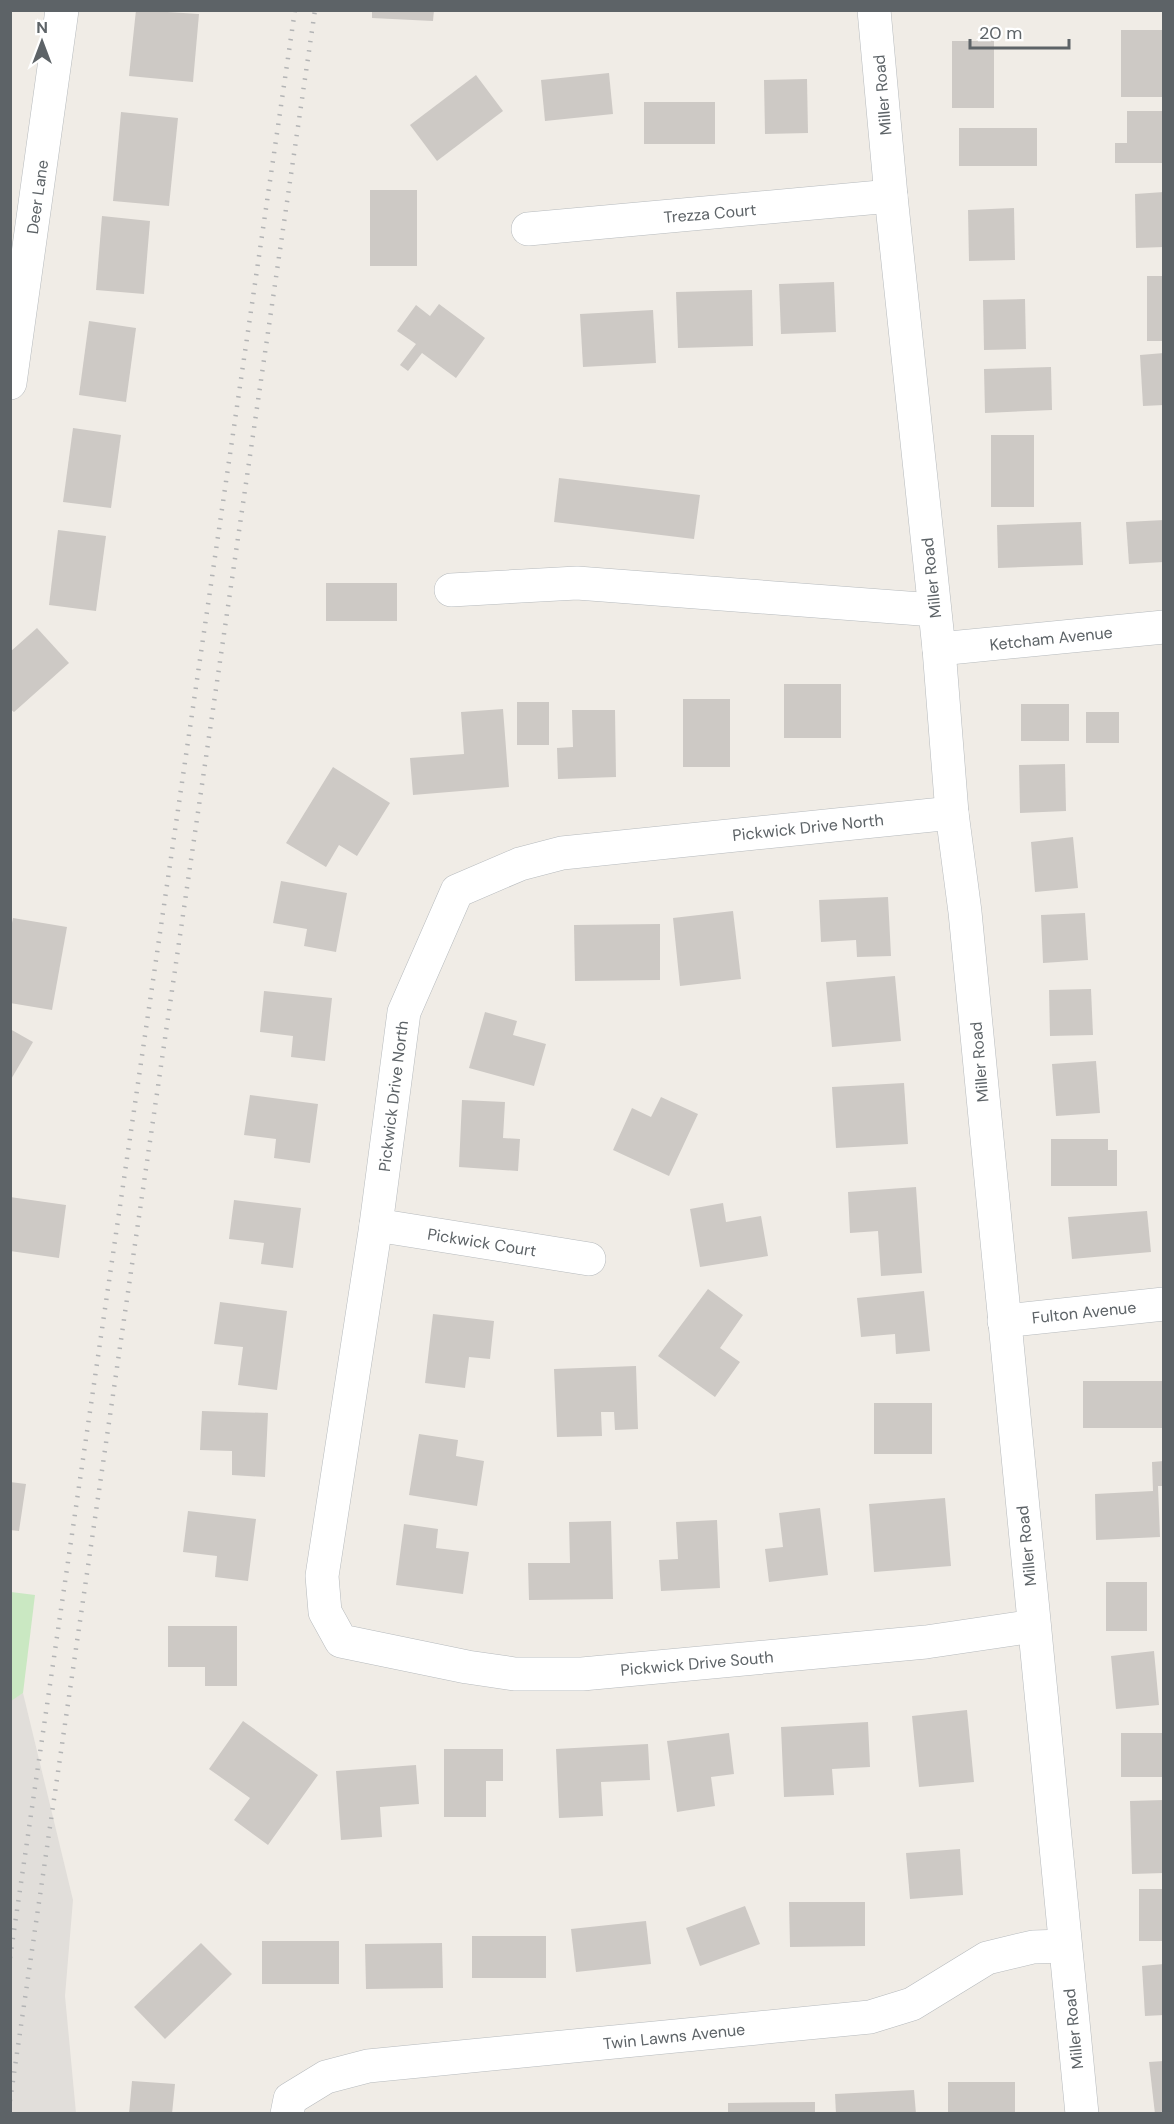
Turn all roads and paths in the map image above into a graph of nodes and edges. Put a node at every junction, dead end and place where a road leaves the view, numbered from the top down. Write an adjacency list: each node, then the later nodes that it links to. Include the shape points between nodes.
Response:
1 (62, 10): 5 (street, Deer Lane)
2 (874, 10): 3 (street, Miller Road)
3 (891, 196): 4 (street, Trezza Court); 7 (street, Miller Road)
4 (528, 229)
5 (10, 383)
6 (451, 590): 7 (street, via 577,583)
7 (934, 609): 9 (street, Miller Road)
8 (1164, 627): 9 (street, Ketcham Avenue)
9 (939, 649): 10 (street, Miller Road)
10 (952, 813): 11 (street, Pickwick Drive North, via 562,853 520,864 457,891 404,1012); 14 (street, Miller Road)
11 (376, 1225): 12 (street, Pickwick Court); 16 (street, Pickwick Drive North, via 322,1576 325,1612 336,1632 342,1641)
12 (589, 1259)
13 (1164, 1304): 14 (street, Fulton Avenue)
14 (1004, 1321): 15 (street, Miller Road)
15 (1034, 1626): 16 (street, Pickwick Drive South, via 926,1642 582,1674 515,1674); 17 (street, Miller Road)
16 (362, 1646)
17 (1065, 1946): 18 (street, Twin Lawns Avenue, via 1033,1947 987,1958 912,2004 870,2017 368,2066 326,2077 290,2099); 19 (street, Miller Road)
18 (287, 2114)
19 (1082, 2114)

